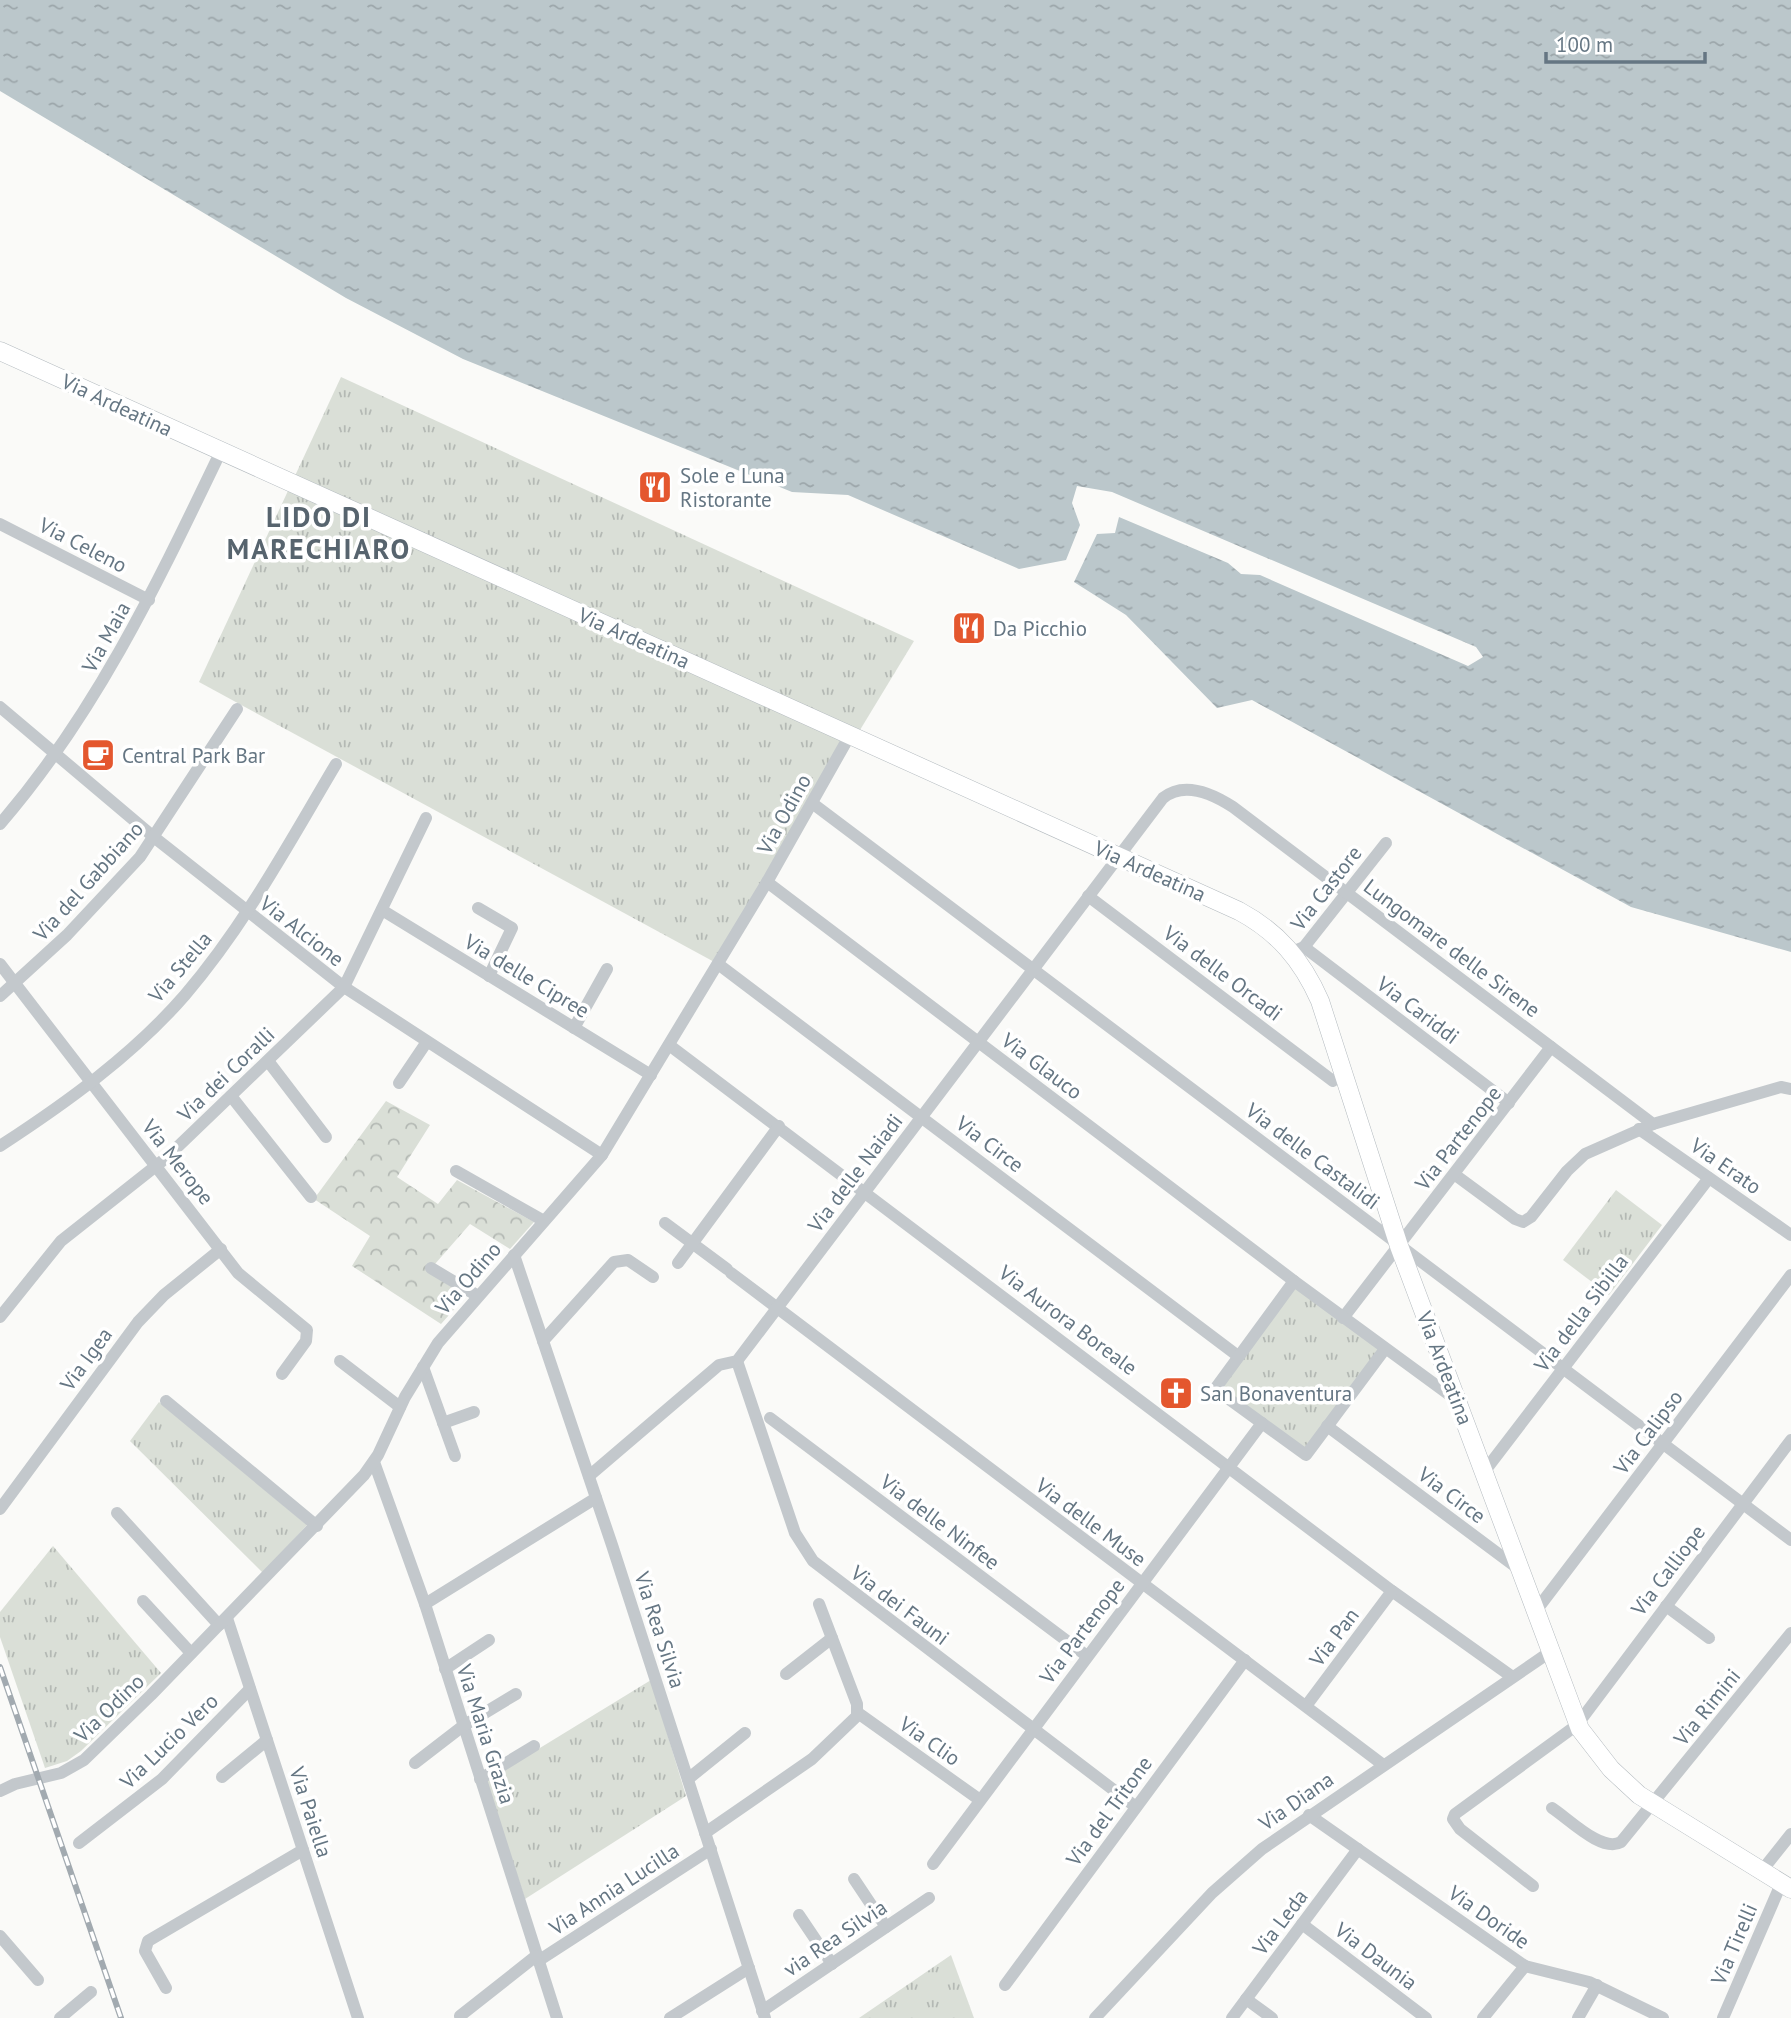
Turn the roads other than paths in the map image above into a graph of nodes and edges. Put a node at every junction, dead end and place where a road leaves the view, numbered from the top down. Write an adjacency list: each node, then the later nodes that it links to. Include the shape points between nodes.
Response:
1 (1, 354): 2 (main road, Via Ardeatina)
2 (220, 453): 4 (street, Via Maia); 7 (main road, Via Ardeatina)
3 (0, 524): 4 (street, Via Celeno)
4 (149, 600): 8 (street, Via Maia, via 107,677)
5 (0, 707): 8 (street, Via Alcione)
6 (237, 709): 13 (street, Via del Gabbiano)
7 (850, 735): 10 (street, Via Odino); 15 (main road, Via Ardeatina)
8 (56, 755): 12 (street, Via Maia); 13 (street, Via Alcione)
9 (336, 764): 21 (street, Via Stella)
10 (812, 803): 16 (street, Via Odino); 26 (street, Via delle Castalidi)
11 (426, 818): 20 (street, Via dei Coralli)
12 (0, 824)
13 (155, 838): 21 (street, Via Alcione); 28 (street, Via del Gabbiano, via 108,894)
14 (1386, 842): 17 (street, Via Castore)
15 (1118, 857): 17 (street, Lungomare delle Sirene, via 1163,798 1174,791 1191,790 1222,800); 18 (street, Via delle Naiadi); 22 (main road, Via Ardeatina, via 1247,916)
16 (767, 883): 24 (street, Via Odino); 32 (street, Via Glauco)
17 (1348, 892): 22 (street, Via Castore); 35 (street, Lungomare delle Sirene)
18 (1088, 896): 26 (street, Via delle Naiadi); 38 (street, Via delle Orcadi)
19 (478, 908): 27 (street, via 512,928)
20 (382, 910): 27 (street, Via delle Cipree); 29 (street, Via dei Coralli)
21 (247, 913): 29 (street, Via Alcione); 39 (street, Via Stella, via 185,995)
22 (1298, 950): 43 (street, Via Cariddi); 61 (main road, Via Ardeatina, via 1326,1020)
23 (0, 964): 28 (street, Via Merope)
24 (718, 964): 34 (street, Via Odino); 44 (street, Via Circe)
25 (607, 969): 31 (street)
26 (1034, 969): 32 (street, Via delle Naiadi); 61 (street, Via delle Castalidi)
27 (489, 976): 31 (street, Via delle Cipree)
28 (16, 984): 30 (street, Via del Gabbiano); 39 (street, Via Merope)
29 (344, 987): 33 (street, Via Alcione); 36 (street, Via dei Coralli)
30 (0, 996)
31 (574, 1028): 37 (street, Via delle Cipree)
32 (978, 1042): 44 (street, Via delle Naiadi); 68 (street, Via Glauco)
33 (426, 1043): 40 (street); 50 (street, Via Alcione)
34 (669, 1045): 37 (street, Via Odino); 46 (street, Via Aurora Boreale)
35 (1551, 1047): 43 (street, Via Partenope); 45 (street, Lungomare delle Sirene)
36 (268, 1061): 42 (street, Via dei Coralli); 48 (street)
37 (652, 1075): 50 (street, Via Odino)
38 (1334, 1081)
39 (92, 1082): 49 (street, Via Stella); 51 (street, Via Merope)
40 (398, 1083)
41 (1791, 1089): 45 (street, via 1780,1087)
42 (231, 1096): 51 (street, Via dei Coralli); 56 (street)
43 (1509, 1103): 53 (street, Via Partenope)
44 (922, 1116): 55 (street, Via delle Naiadi); 75 (street, Via Circe)
45 (1653, 1124): 47 (street)
46 (779, 1126): 55 (street, Via Aurora Boreale); 60 (street)
47 (1639, 1129): 53 (street, via 1578,1160 1524,1222); 54 (street, Via Erato)
48 (326, 1137)
49 (0, 1146)
50 (602, 1155): 57 (street, Via Odino)
51 (157, 1166): 62 (street, Via Merope); 71 (street, Via dei Coralli, via 61,1241)
52 (456, 1171): 57 (street)
53 (1454, 1174): 61 (street, Via Partenope)
54 (1709, 1178): 59 (street, Via Erato); 79 (street, Via della Sibilla)
55 (866, 1191): 70 (street, Via delle Naiadi); 93 (street, Via Aurora Boreale)
56 (311, 1197)
57 (544, 1221): 63 (street, Via Odino)
58 (665, 1223): 60 (street, Via delle Muse)
59 (1791, 1235)
60 (692, 1243): 64 (street); 70 (street, Via delle Muse)
61 (1399, 1246): 72 (street, Via Partenope); 79 (street, Via delle Castalidi); 82 (main road, Via Ardeatina)
62 (221, 1249): 80 (street, Via Merope, via 249,1284 307,1330 306,1341); 98 (street, Via Igea, via 138,1322)
63 (514, 1255): 69 (street, Via Odino); 73 (street, Via Rea Silvia)
64 (678, 1263)
65 (431, 1268): 69 (street)
66 (1791, 1275): 90 (street, Via Calipso)
67 (653, 1277): 73 (street, via 630,1261 614,1262)
68 (1294, 1281): 72 (street, Via Glauco); 75 (street)
69 (478, 1296): 78 (street, Via Odino)
70 (779, 1308): 77 (street, Via delle Naiadi); 103 (street, Via delle Muse)
71 (0, 1317)
72 (1343, 1318): 74 (street, Via Glauco)
73 (543, 1340): 95 (street, Via Rea Silvia)
74 (1385, 1349): 82 (street); 88 (street)
75 (1238, 1356): 87 (street, via 1215,1389)
76 (340, 1361): 83 (street)
77 (737, 1361): 95 (street, Via delle Naiadi, via 719,1365); 128 (street, Via dei Fauni, via 795,1533 813,1561)
78 (423, 1367): 83 (street, Via Odino); 86 (street)
79 (1563, 1367): 90 (street, Via delle Castalidi); 94 (street, Via della Sibilla)
80 (282, 1374)
81 (166, 1401): 100 (street)
82 (1459, 1402): 94 (main road, Via Ardeatina)
83 (400, 1407): 92 (street, Via Odino)
84 (474, 1412): 86 (street)
85 (770, 1418): 117 (street, Via delle Ninfee)
86 (443, 1423): 91 (street)
87 (1262, 1423): 88 (street, via 1306,1455); 93 (street, Via Partenope)
88 (1327, 1426): 102 (street, Via Circe)
89 (1791, 1440): 97 (street, Via Calliope)
90 (1664, 1443): 97 (street, Via delle Castalidi); 109 (street, Via Calipso)
91 (455, 1456)
92 (374, 1462): 100 (street, Via Odino); 106 (street, Via Maria Grazia)
93 (1230, 1467): 103 (street, Via Partenope); 104 (street, Via Aurora Boreale)
94 (1484, 1472): 102 (main road, Via Ardeatina)
95 (589, 1476): 96 (street, Via Rea Silvia)
96 (596, 1498): 106 (street); 136 (street, Via Rea Silvia)
97 (1743, 1502): 101 (street, Via delle Castalidi); 108 (street, Via Calliope)
98 (0, 1509)
99 (117, 1513): 110 (street)
100 (317, 1526): 110 (street, Via Odino)
101 (1791, 1540)
102 (1520, 1570): 109 (main road, Via Ardeatina)
103 (1142, 1584): 117 (street, Via Partenope); 118 (street, Via delle Muse)
104 (1392, 1591): 121 (street, Via Aurora Boreale); 124 (street, Via Pan)
105 (143, 1601): 116 (street)
106 (425, 1604): 119 (street, Via Maria Grazia)
107 (819, 1604): 112 (street)
108 (1666, 1606): 113 (street); 126 (street, Via Calliope)
109 (1535, 1612): 115 (main road, Via Ardeatina)
110 (223, 1622): 116 (street, Via Odino); 122 (street, Via Paiella)
111 (1791, 1633): 139 (street, Via Rimini)
112 (832, 1639): 120 (street); 125 (street)
113 (1709, 1639)
114 (489, 1640): 119 (street)
115 (1550, 1652): 121 (street, Via Diana); 126 (main road, Via Ardeatina)
116 (191, 1653): 137 (street, Via Odino, via 83,1760 61,1773)
117 (1087, 1657): 128 (street, Via Partenope)
118 (1245, 1661): 124 (street, Via delle Muse); 140 (street, Via del Tritone)
119 (445, 1669): 127 (street, Via Maria Grazia)
120 (786, 1674)
121 (1511, 1676): 133 (street, Via Diana)
122 (250, 1689): 130 (street, Via Paiella); 145 (street, Via Lucio Vero, via 162,1779)
123 (516, 1694): 127 (street)
124 (1306, 1706): 133 (street, Via delle Muse)
125 (858, 1713): 138 (street, Via Clio); 143 (street, via 812,1759)
126 (1577, 1725): 139 (main road, Via Ardeatina, via 1611,1769); 152 (street, Via Calliope, via 1460,1809 1453,1819)
127 (463, 1726): 132 (street); 135 (street, Via Maria Grazia)
128 (1031, 1730): 138 (street, Via Partenope); 140 (street, Via dei Fauni)
129 (745, 1733): 136 (street)
130 (267, 1740): 134 (street); 148 (street, Via Paiella)
131 (534, 1746): 135 (street)
132 (415, 1763)
133 (1382, 1764): 142 (street, Via Diana)
134 (222, 1777)
135 (480, 1779): 159 (street, Via Maria Grazia)
136 (688, 1779): 143 (street, Via Rea Silvia)
137 (0, 1791)
138 (980, 1800): 149 (street, Via Partenope)
139 (1652, 1805): 141 (street, Via Rimini, via 1624,1840 1611,1845); 150 (main road, Via Ardeatina)
140 (1136, 1807): 164 (street, Via del Tritone)
141 (1552, 1808)
142 (1310, 1815): 147 (street, Via Doride); 175 (street, Via Diana, via 1231,1875)
143 (705, 1833): 146 (street, Via Rea Silvia)
144 (1791, 1834): 150 (street)
145 (79, 1843)
146 (711, 1849): 159 (street, Via Annia Lucilla); 162 (street, Via Rea Silvia)
147 (1359, 1849): 156 (street, Via Leda); 161 (street, Via Doride)
148 (303, 1850): 166 (street, via 148,1941 145,1951); 172 (street, Via Paiella)
149 (933, 1864)
150 (1760, 1873): 153 (main road, Via Ardeatina)
151 (854, 1879): 157 (street)
152 (1533, 1886)
153 (1786, 1887): 182 (street, Via Tirelli)
154 (929, 1898): 157 (street, via Rea Silvia)
155 (799, 1915): 160 (street)
156 (1302, 1924): 168 (street, Via Leda); 178 (street, Via Daunia)
157 (886, 1927): 160 (street, via Rea Silvia)
158 (0, 1936): 163 (street)
159 (537, 1959): 170 (street, Via Annia Lucilla); 173 (street, Via Maria Grazia)
160 (832, 1964): 169 (street, via Rea Silvia)
161 (1525, 1966): 165 (street, Via Doride); 179 (street)
162 (748, 1968): 169 (street, Via Rea Silvia); 174 (street)
163 (38, 1980)
164 (1005, 1985)
165 (1597, 1985): 180 (street); 181 (street, Via Doride)
166 (166, 1988)
167 (91, 1992): 171 (street)
168 (1246, 1999): 176 (street, Via Leda); 177 (street)
169 (763, 2014)
170 (460, 2016)
171 (60, 2018)
172 (358, 2018)
173 (557, 2018)
174 (670, 2018)
175 (1095, 2018)
176 (1232, 2018)
177 (1272, 2018)
178 (1426, 2018)
179 (1483, 2018)
180 (1578, 2018)
181 (1664, 2018)
182 (1723, 2018)

